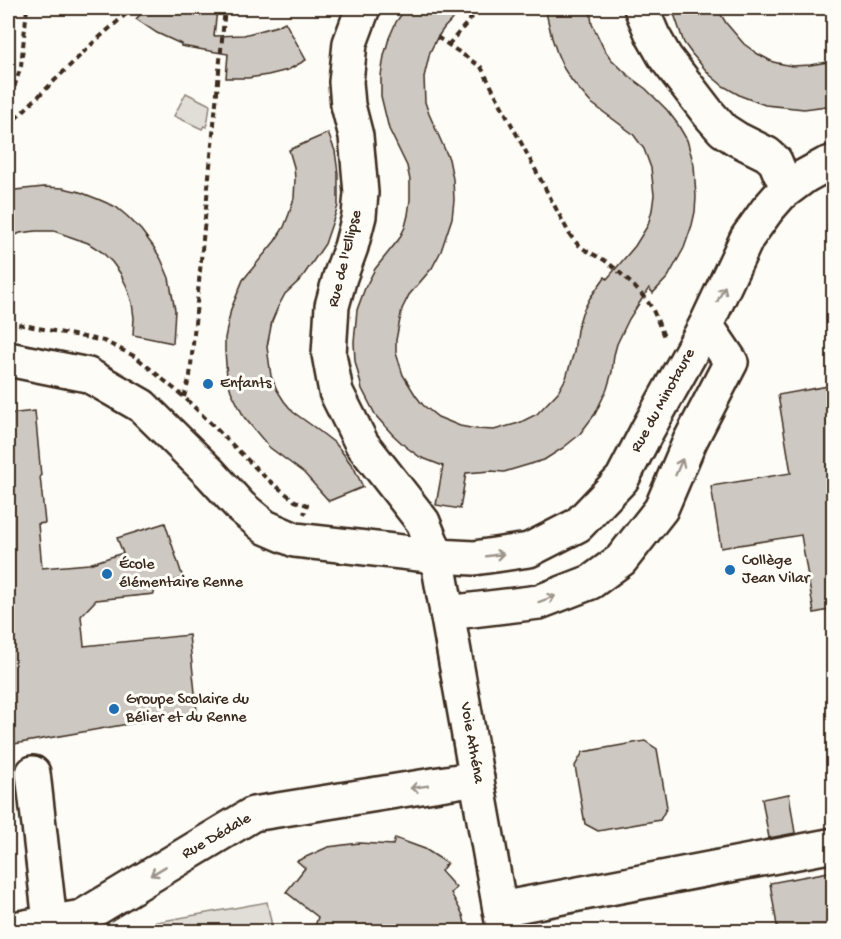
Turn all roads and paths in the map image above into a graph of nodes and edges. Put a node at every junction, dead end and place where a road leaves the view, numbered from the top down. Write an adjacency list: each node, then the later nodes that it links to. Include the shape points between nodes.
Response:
1 (27, 8): 9 (path, via 21,66)
2 (133, 8): 10 (path)
3 (225, 8): 16 (path, via 190,376)
4 (363, 8): 17 (street, Rue de l'Ellipse, via 350,43 346,82 356,136 359,216 332,306 329,354 336,392 362,444 423,522)
5 (480, 8): 8 (path)
6 (641, 8): 12 (street, via 665,57 708,114 723,130 775,161)
7 (437, 37): 8 (path)
8 (448, 45): 15 (path, via 481,67 576,244 607,262 626,279 650,304 670,350)
9 (8, 107)
10 (8, 126)
11 (834, 162): 12 (street, Rue du Minotaure)
12 (790, 186): 13 (street, Rue du Minotaure, one-way to 12, via 747,238)
13 (706, 325): 15 (street, Rue du Minotaure); 18 (street, one-way to 13, via 539,602 591,582 621,560 662,509 690,441 731,362)
14 (8, 359): 17 (street, via 88,375 142,406 265,527 296,540)
15 (687, 359): 17 (street, Rue du Minotaure, one-way to 15, via 474,558 529,550 578,525 622,479)
16 (184, 397)
17 (437, 555): 18 (street, Voie Athéna)
18 (447, 612): 20 (street, Voie Athéna)
19 (33, 773): 23 (street)
20 (477, 778): 22 (street, Voie Athéna); 23 (street, Rue Dédale, one-way to 23, via 253,814 82,917)
21 (834, 845): 22 (street)
22 (502, 920)
23 (50, 922): 24 (street, Rue Dédale)
24 (8, 930)

